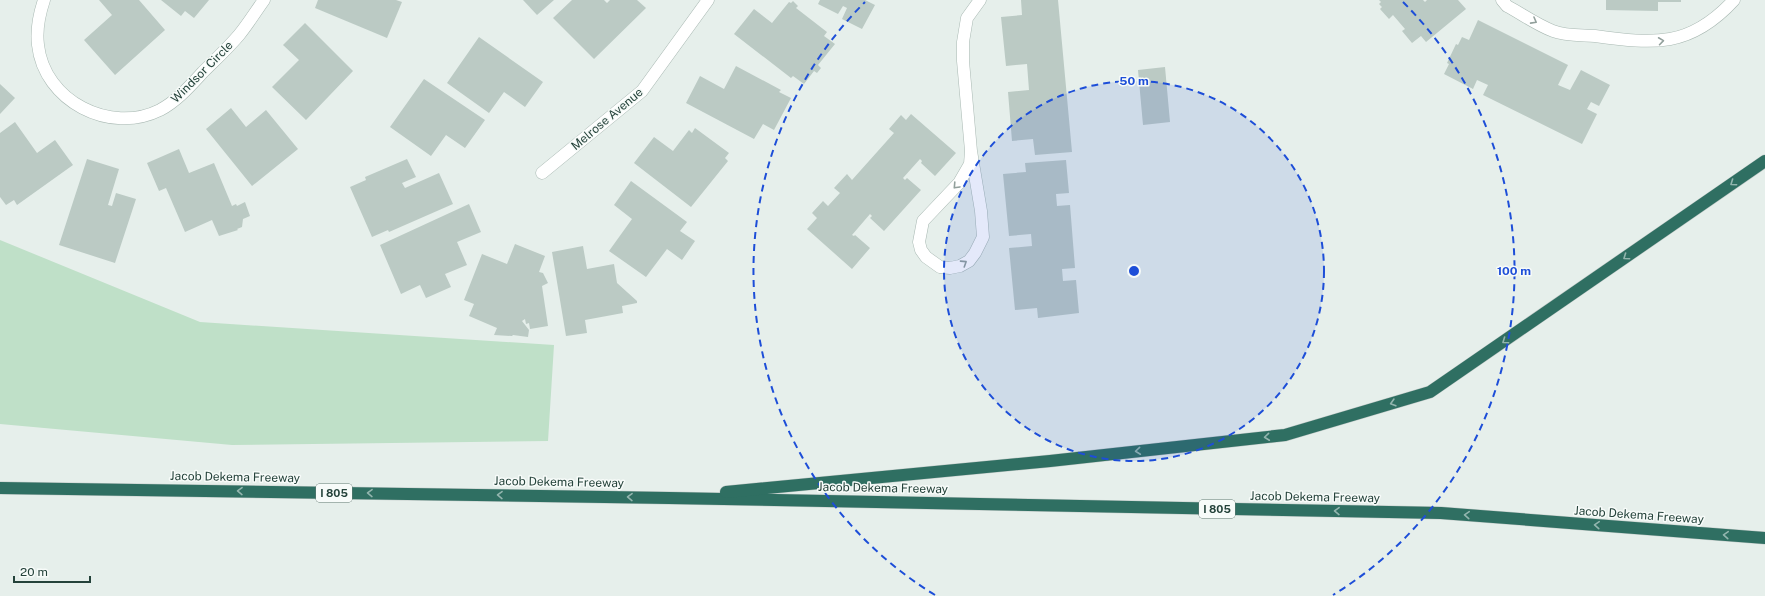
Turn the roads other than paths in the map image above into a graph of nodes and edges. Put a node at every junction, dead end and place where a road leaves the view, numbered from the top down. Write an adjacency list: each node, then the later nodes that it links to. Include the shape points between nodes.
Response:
1 (44, 0): 2 (street, Windsor Circle, via 37,31 38,46 48,76 69,100 82,108 113,118 129,118 152,113 173,102 239,35)
2 (264, 0)
3 (708, 0): 9 (street, Melrose Avenue, via 642,91)
4 (980, 0): 7 (street, via 967,18 963,42)
5 (1502, 0): 6 (street, one-way to 6, via 1507,6 1553,31 1636,42 1653,42 1686,35 1720,16)
6 (1734, 0)
7 (972, 151): 7 (street, one-way to 7, via 970,164 960,183 923,221 919,242 921,250 940,267 960,266 968,261 975,254 983,237)
8 (1765, 161): 11 (highway, one-way to 11, via 1430,392 1285,435)
9 (542, 173)
10 (0, 488): 11 (highway, Jacob Dekema Freeway / I 805, one-way to 10)
11 (669, 498): 12 (highway, Jacob Dekema Freeway / I 805, one-way to 11, via 1441,513)
12 (1765, 538)

